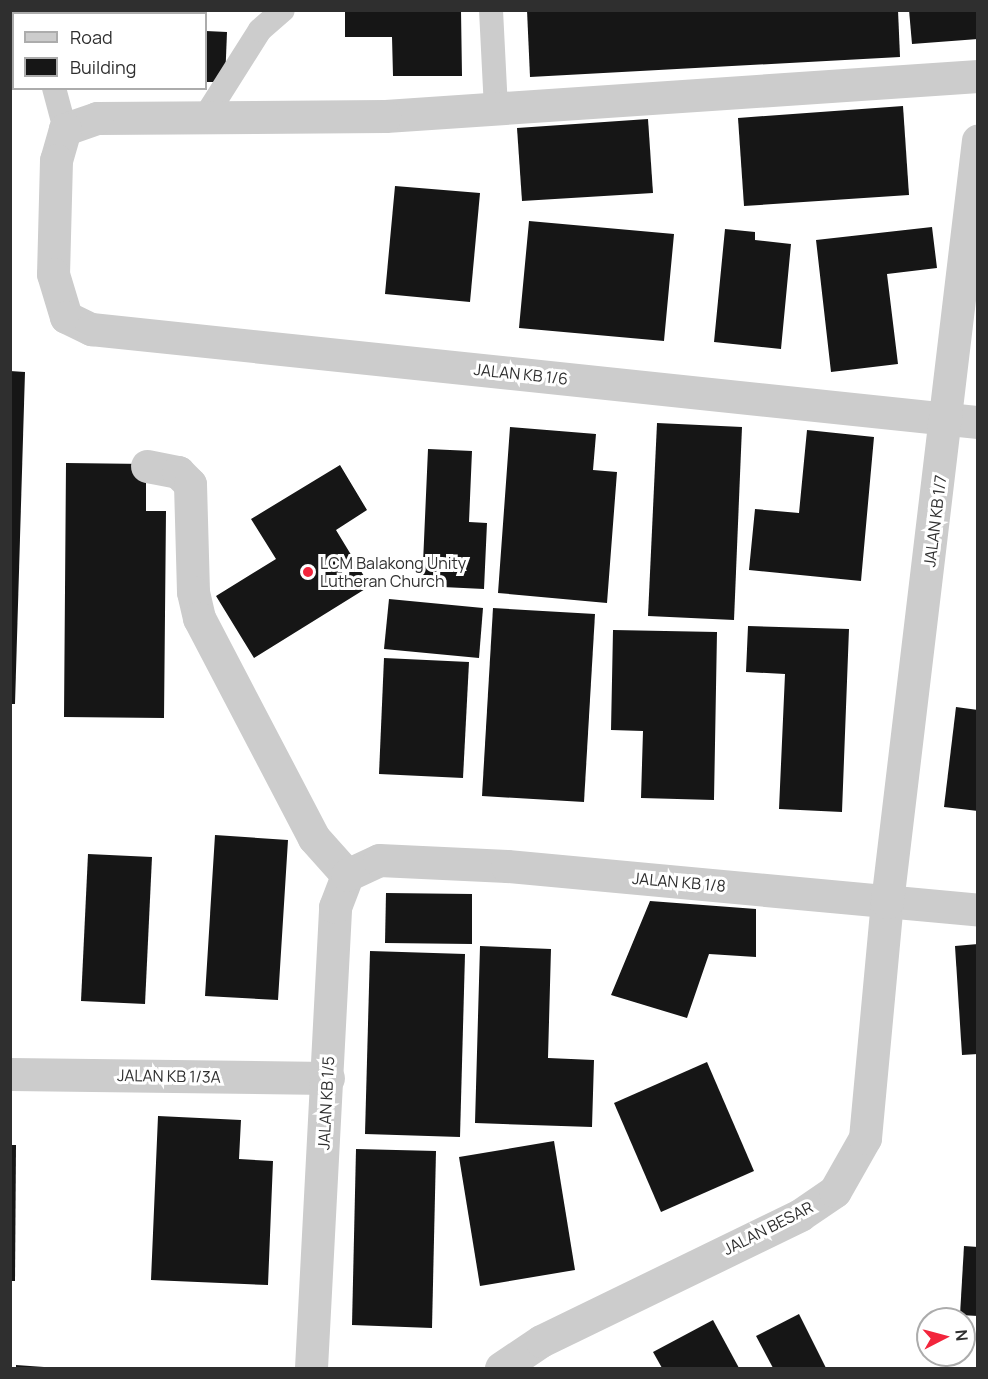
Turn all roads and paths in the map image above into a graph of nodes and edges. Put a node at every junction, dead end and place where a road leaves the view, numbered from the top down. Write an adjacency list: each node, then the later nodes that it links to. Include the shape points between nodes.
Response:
1 (283, 10): 3 (lane)
2 (491, 10): 6 (lane)
3 (259, 20): 7 (lane)
4 (978, 76): 6 (street)
5 (55, 90): 8 (lane)
6 (496, 110): 7 (street)
7 (205, 117): 8 (street, via 97,118)
8 (65, 129): 10 (street, JALAN KB 1/6, via 56,159 53,274 66,317 91,329)
9 (978, 140): 10 (street, JALAN KB 1/7)
10 (963, 421): 13 (street, JALAN KB 1/7)
11 (147, 466): 12 (street, via 178,472 190,484 193,592 199,618 314,838)
12 (346, 875): 13 (street, JALAN KB 1/8, via 379,860 507,866); 16 (street, JALAN KB 1/5, via 335,907)
13 (887, 902): 14 (street, JALAN KB 1/8); 18 (street, JALAN BESAR, via 865,1138 835,1191 800,1215 541,1341)
14 (978, 910)
15 (10, 1074): 16 (street, JALAN KB 1/3A)
16 (328, 1078): 17 (street, JALAN KB 1/5)
17 (311, 1368)
18 (501, 1368)

